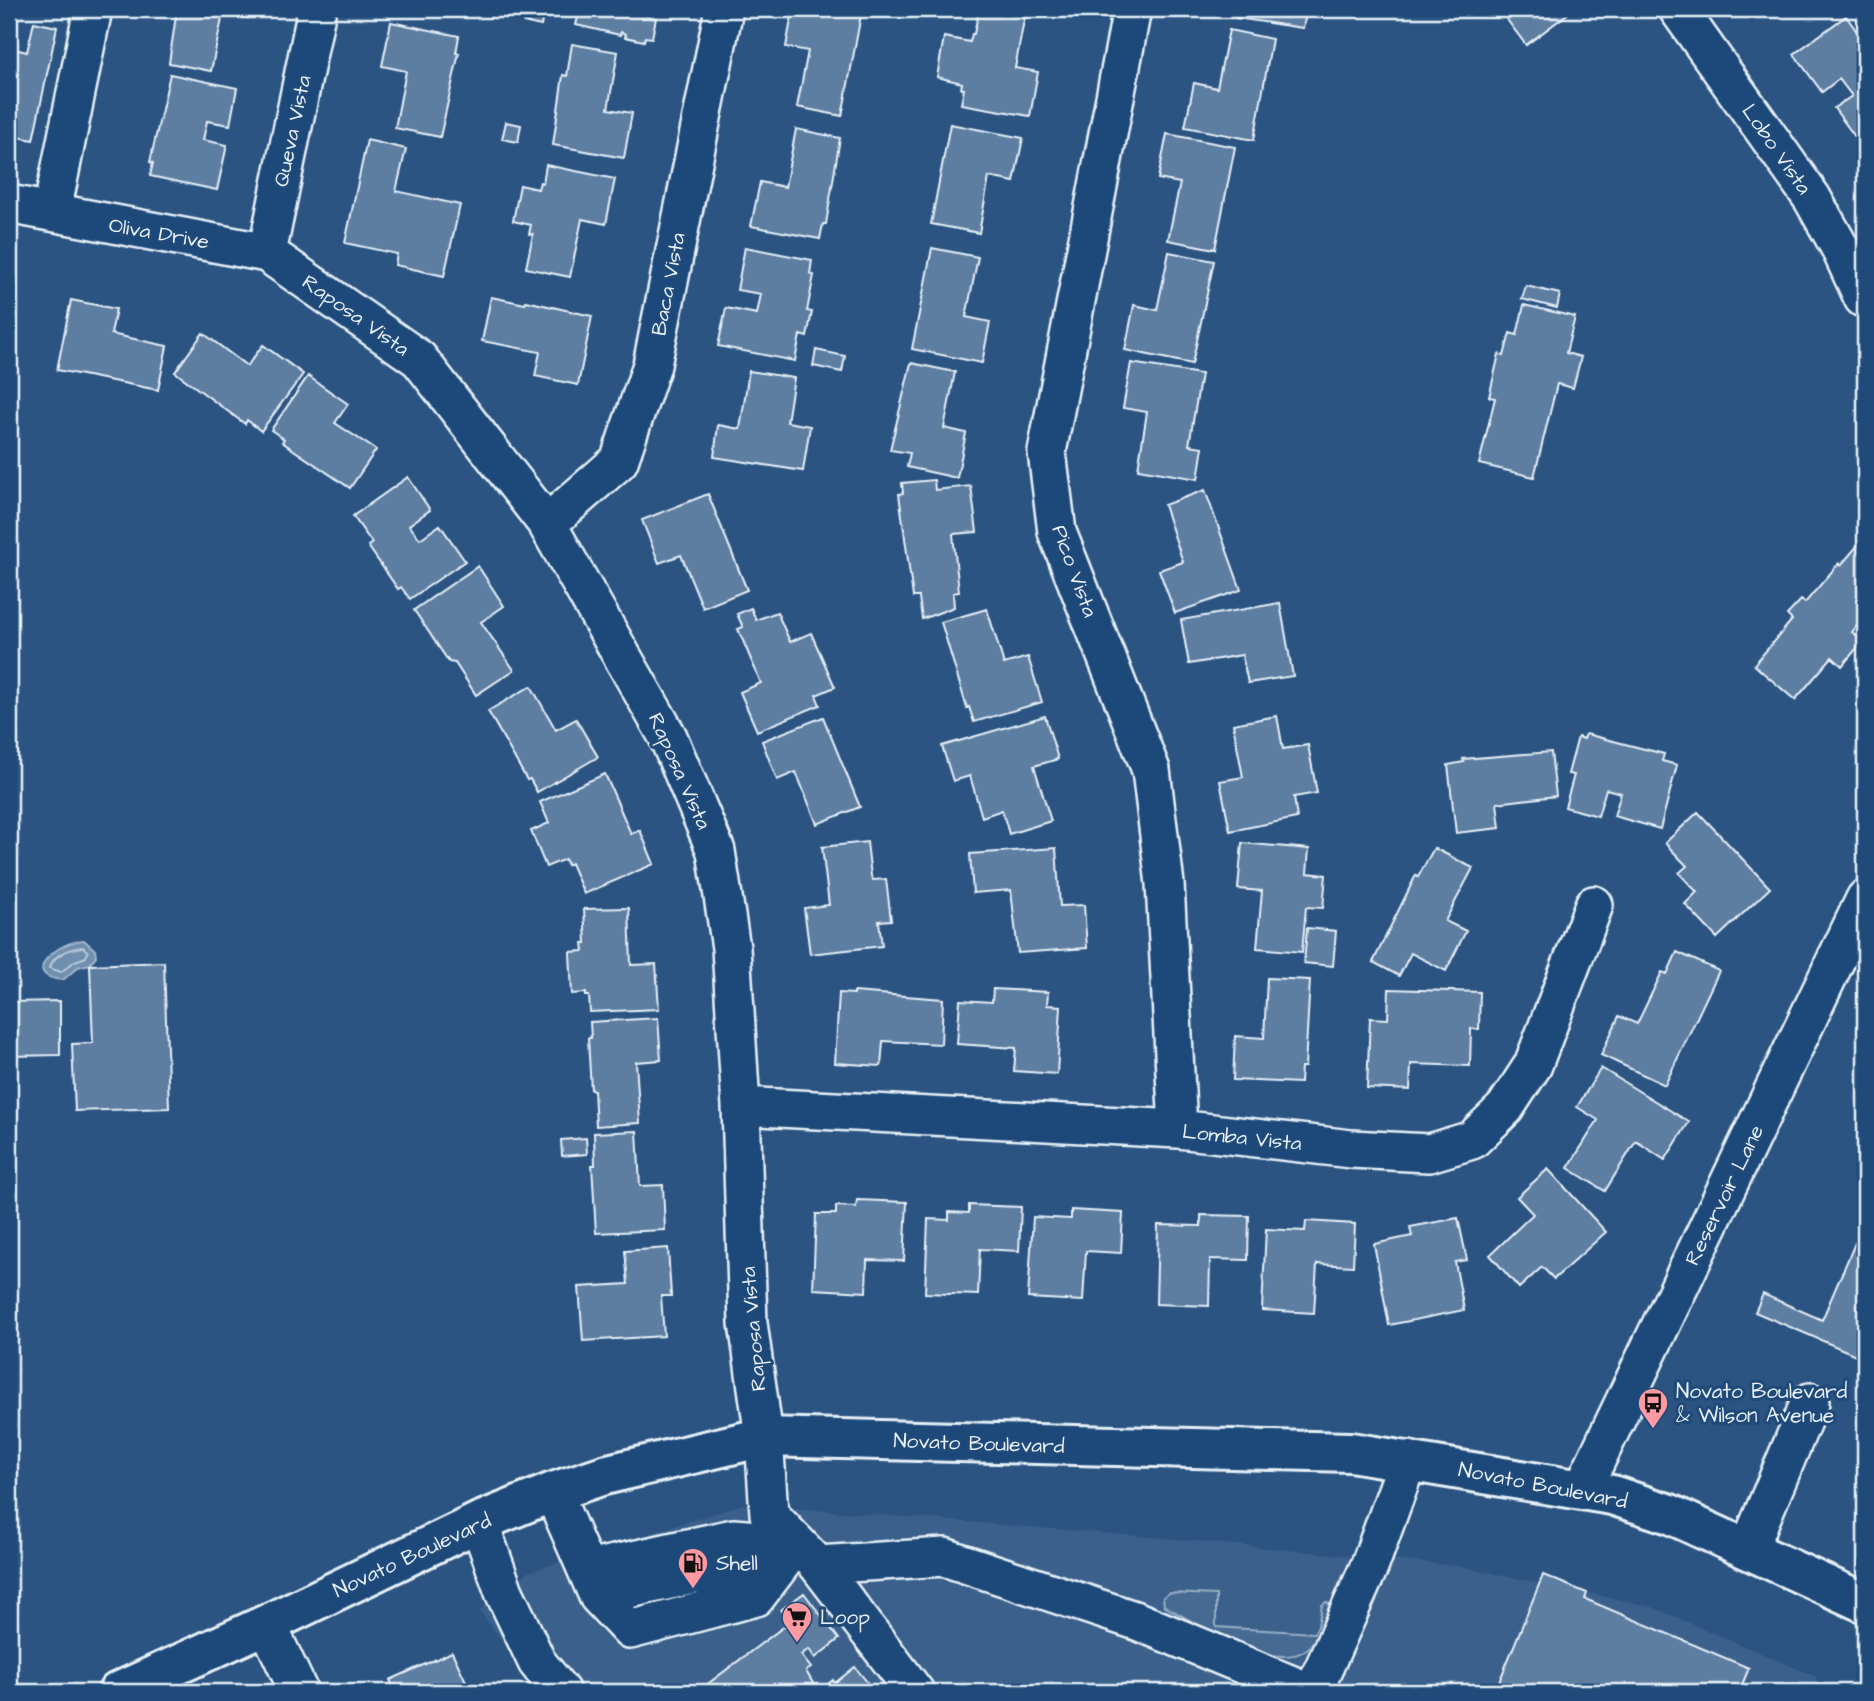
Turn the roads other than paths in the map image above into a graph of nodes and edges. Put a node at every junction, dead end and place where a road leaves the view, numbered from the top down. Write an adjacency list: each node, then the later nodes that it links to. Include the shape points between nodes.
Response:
1 (317, 9): 8 (street, Queva Vista)
2 (724, 9): 10 (street, Baca Vista, via 652,365 619,461)
3 (1132, 9): 14 (street, Pico Vista, via 1047,452 1057,532 1151,770 1165,884)
4 (1678, 9): 9 (street, Lobo Vista, via 1812,198)
5 (85, 10): 7 (street)
6 (9, 204): 7 (street, Oliva Drive)
7 (52, 211): 8 (street, Oliva Drive)
8 (267, 253): 10 (street, Raposa Vista, via 419,359)
9 (1863, 298)
10 (547, 524): 13 (street, Raposa Vista, via 668,737 716,851 731,948)
11 (1865, 899): 18 (street, Reservoir Lane)
12 (1594, 905): 14 (street, Lomba Vista, via 1533,1065 1505,1108 1472,1140 1429,1153)
13 (741, 1106): 14 (street, Lomba Vista); 16 (street, Raposa Vista, via 748,1323)
14 (1178, 1129)
15 (1810, 1402): 21 (street)
16 (764, 1437): 17 (main road, Novato Boulevard, via 1351,1452); 19 (main road, Novato Boulevard, via 604,1475); 22 (street, Raposa Vista, via 769,1514)
17 (1408, 1460): 18 (main road, Novato Boulevard); 30 (street, via 1370,1565)
18 (1582, 1490): 21 (main road, Novato Boulevard, via 1670,1514)
19 (553, 1492): 20 (main road, Novato Boulevard); 23 (street)
20 (479, 1522): 25 (main road, Novato Boulevard); 28 (street, via 537,1662)
21 (1748, 1550): 24 (main road, Novato Boulevard)
22 (807, 1554): 23 (street, via 733,1538); 23 (street, via 756,1597 630,1630); 29 (street, Raposa Vista); 30 (street, via 944,1557 1137,1621)
23 (593, 1583)
24 (1865, 1603)
25 (267, 1624): 26 (main road, Novato Boulevard); 27 (street)
26 (118, 1692)
27 (299, 1692)
28 (561, 1692)
29 (915, 1692)
30 (1311, 1692)

